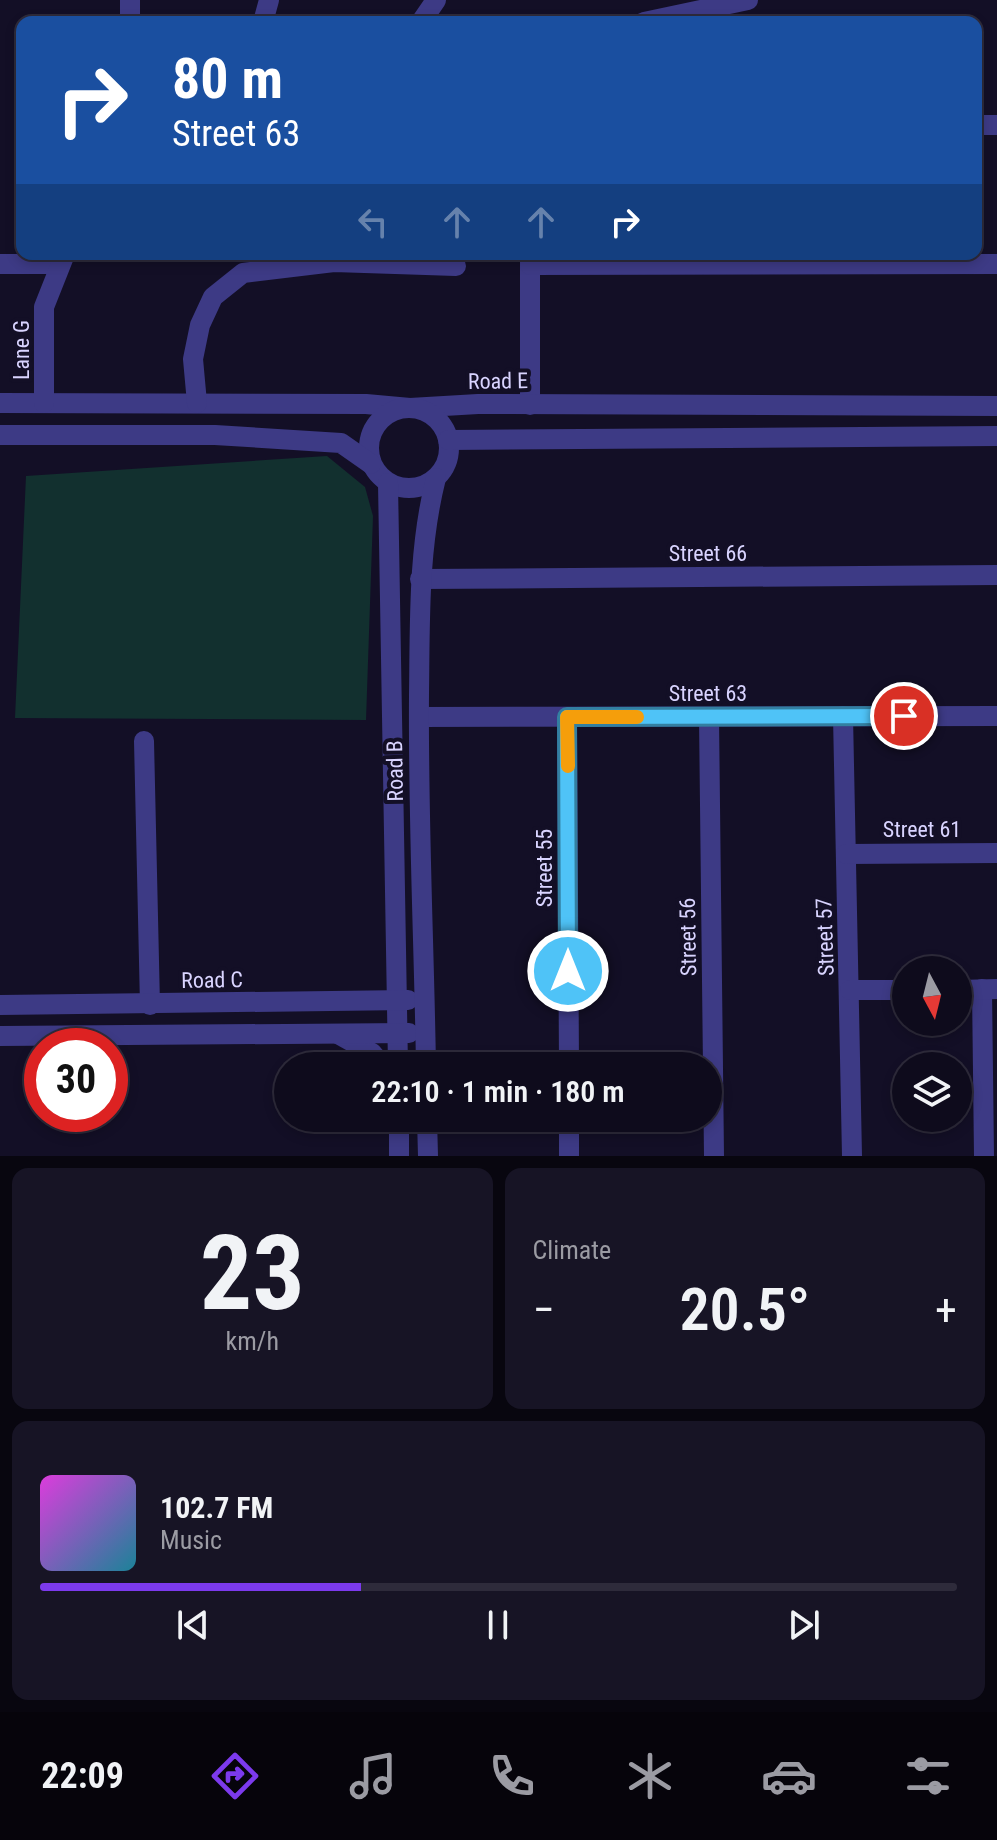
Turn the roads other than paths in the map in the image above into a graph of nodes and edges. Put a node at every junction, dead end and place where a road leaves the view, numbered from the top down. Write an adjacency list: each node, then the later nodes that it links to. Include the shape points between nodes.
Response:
1 (748, 0): 2 (street)
2 (672, 16)
3 (50, 260): 9 (street)
4 (62, 260): 13 (street, Lane G, via 44,307)
5 (376, 260): 14 (street, via 243,273 213,297 200,325 193,359)
6 (405, 260): 11 (street)
7 (530, 260): 15 (street)
8 (623, 260): 10 (street)
9 (0, 264)
10 (997, 264)
11 (456, 266)
12 (0, 403): 13 (street, Road E)
13 (44, 403): 14 (street, Road E)
14 (197, 403): 17 (street, Road E)
15 (530, 405): 16 (street, Road E); 17 (street, Road E)
16 (997, 406)
17 (410, 408): 20 (street, via 435,417); 21 (street, via 397,409 375,425)
18 (0, 435): 21 (street, via 215,435 341,443)
19 (997, 436): 20 (street)
20 (448, 440): 22 (street, via 449,454)
21 (371, 464): 23 (street)
22 (436, 478): 23 (street, via 413,488); 25 (street, Road B)
23 (388, 483): 38 (street, Road B)
24 (997, 575): 25 (street, Street 66)
25 (420, 579): 28 (street, Road B)
26 (843, 716): 27 (street, Street 63); 30 (street, Street 63); 33 (street, Street 57)
27 (997, 716)
28 (419, 717): 29 (street, Street 63); 37 (street, Road B)
29 (567, 717): 30 (street, Street 63); 48 (street, Street 55)
30 (709, 717): 56 (street, Street 56)
31 (144, 741): 40 (street)
32 (997, 853): 33 (street, Street 61)
33 (846, 854): 35 (street, Street 57)
34 (990, 989): 49 (street)
35 (850, 990): 36 (street); 57 (street, Street 57)
36 (892, 990)
37 (425, 999): 38 (street, Road C); 42 (street, Road B)
38 (397, 1001): 40 (street, Road C); 43 (street, Road B)
39 (0, 1005): 40 (street, Road C)
40 (150, 1005)
41 (333, 1032): 43 (street); 44 (street); 45 (street)
42 (425, 1033): 43 (street); 47 (street, Road B)
43 (397, 1034): 46 (street, Road B)
44 (0, 1036)
45 (370, 1052)
46 (398, 1052)
47 (426, 1052)
48 (569, 1052)
49 (990, 1129): 58 (street)
50 (399, 1132): 53 (street)
51 (427, 1132): 54 (street)
52 (569, 1132): 55 (street)
53 (399, 1156)
54 (428, 1156)
55 (569, 1156)
56 (714, 1156)
57 (852, 1156)
58 (984, 1156)

